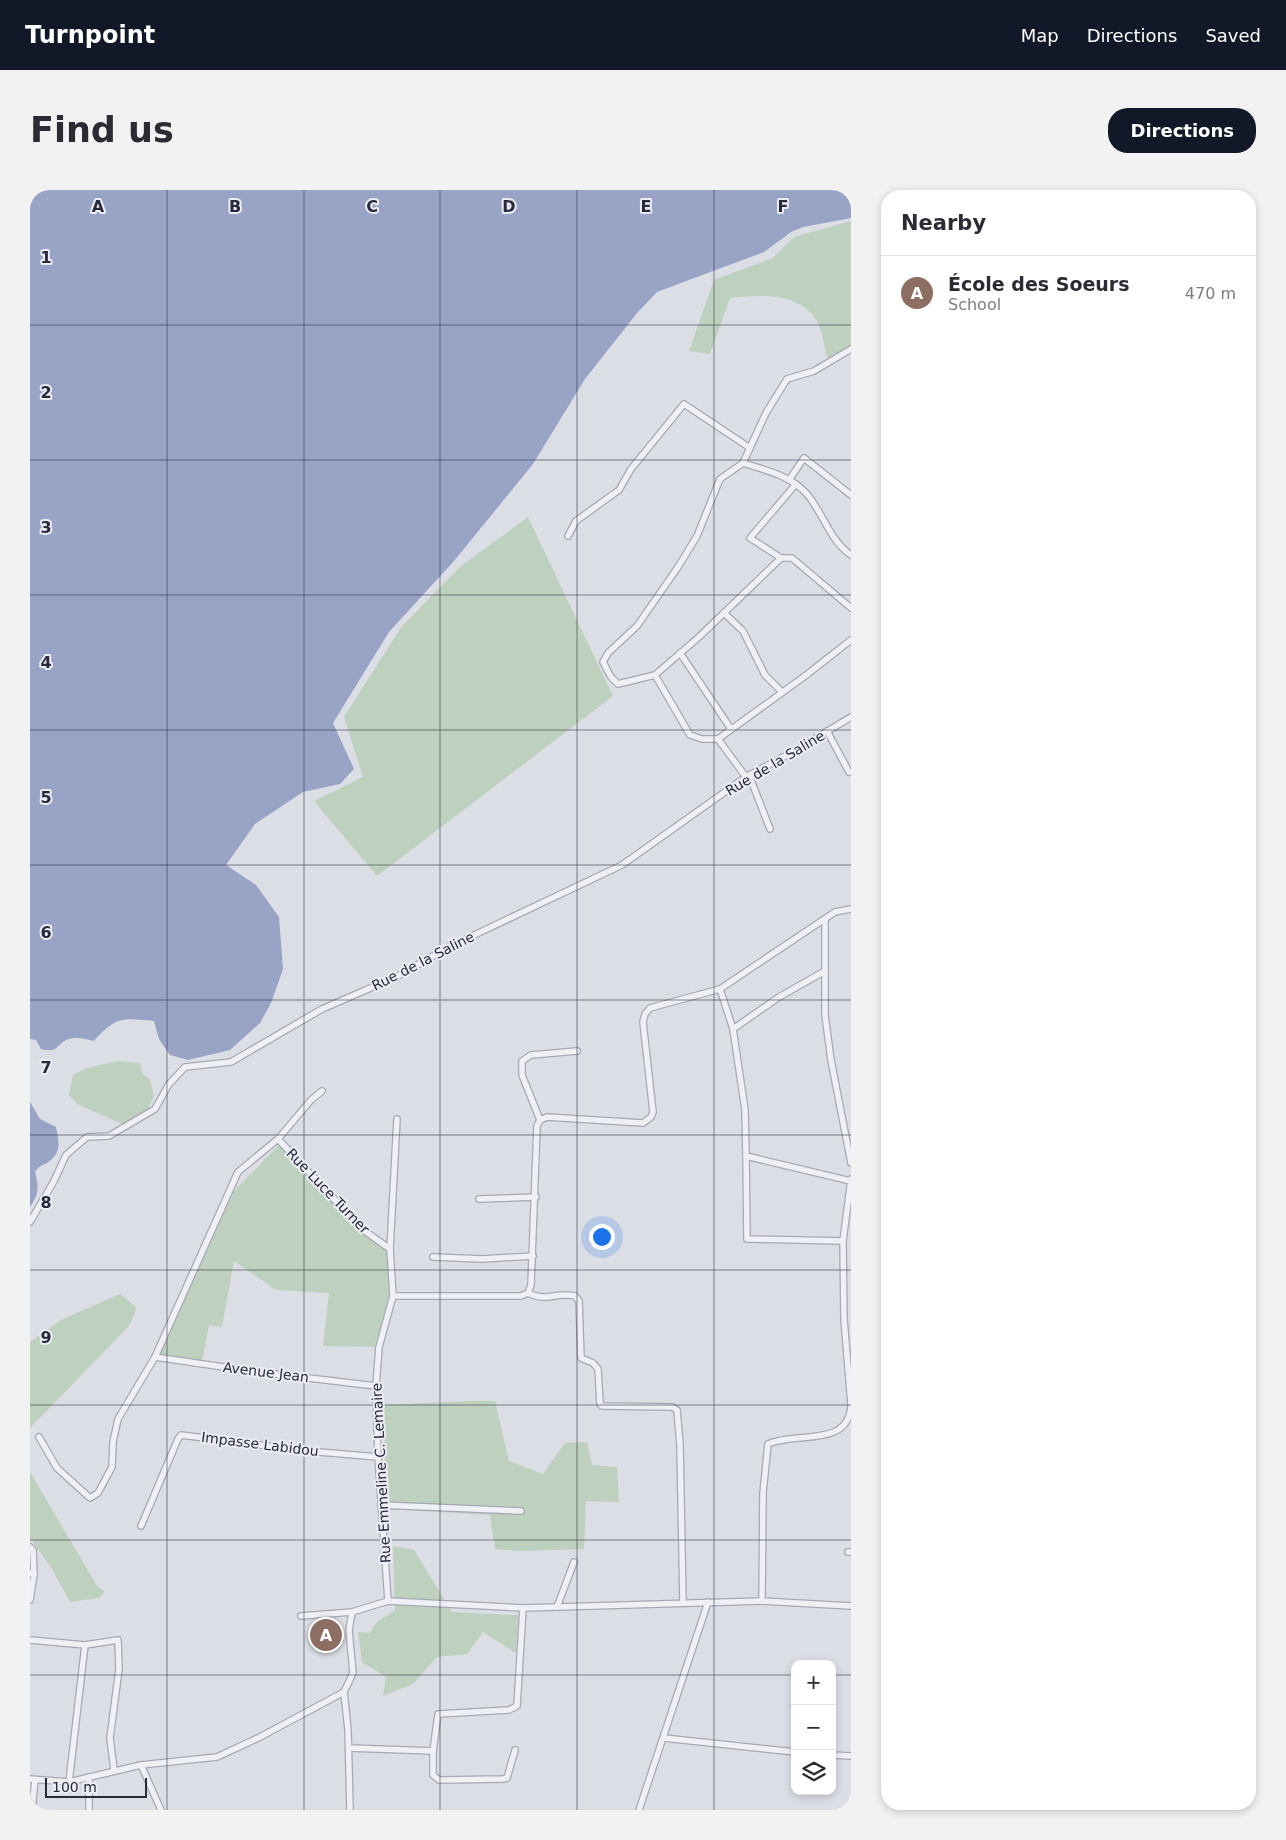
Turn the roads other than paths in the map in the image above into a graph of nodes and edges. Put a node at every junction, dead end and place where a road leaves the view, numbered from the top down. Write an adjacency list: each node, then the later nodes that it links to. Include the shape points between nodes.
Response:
1 (851, 349): 2 (street, via 814,371 787,379)
2 (750, 448): 3 (street); 7 (street, via 684,404 631,469 619,490 576,522)
3 (743, 463): 4 (street); 14 (street, via 720,479 697,536 678,567 637,626 608,653 603,662 618,684)
4 (789, 480): 5 (street); 6 (street, via 804,458)
5 (796, 484): 8 (street, via 806,493 842,548); 9 (street, via 750,538)
6 (851, 496)
7 (568, 536)
8 (851, 555)
9 (780, 558): 10 (street, via 792,558); 11 (street)
10 (851, 608)
11 (724, 612): 13 (street); 15 (street, via 743,631 765,675)
12 (851, 640): 15 (street)
13 (680, 653): 14 (street); 17 (street)
14 (655, 675): 19 (street, via 690,735)
15 (782, 692): 17 (street)
16 (851, 716): 18 (street, Rue de la Saline)
17 (731, 729): 19 (street)
18 (827, 731): 20 (street); 21 (street, Rue de la Saline)
19 (718, 739): 21 (street)
20 (848, 772)
21 (747, 776): 22 (street); 38 (street, Rue de la Saline, via 622,866 451,946 396,977 322,1009 231,1062 185,1067 169,1084 154,1109 109,1136 87,1137 66,1155)
22 (770, 829)
23 (851, 909): 24 (street, via 835,912)
24 (825, 919): 25 (street); 26 (street)
25 (825, 970): 27 (street); 34 (street, via 831,1060)
26 (720, 989): 27 (street); 31 (street, via 650,1008 645,1014 652,1112 643,1123 547,1117)
27 (733, 1029): 33 (street, via 745,1110)
28 (577, 1051): 31 (street, via 531,1055 522,1061 522,1075)
29 (322, 1091): 32 (street)
30 (397, 1119): 40 (street)
31 (540, 1120): 36 (street, via 537,1126)
32 (278, 1138): 40 (street, Rue Luce Turner, via 362,1229); 46 (street, via 238,1172)
33 (746, 1156): 35 (street); 39 (street, via 747,1239)
34 (851, 1163)
35 (851, 1180): 39 (street)
36 (536, 1197): 37 (street); 42 (street)
37 (480, 1199)
38 (30, 1222)
39 (843, 1241): 45 (street)
40 (390, 1249): 44 (street)
41 (433, 1256): 42 (street, via 482,1259)
42 (533, 1256): 43 (street)
43 (528, 1293): 44 (street, via 468,1298); 61 (street, via 539,1298 568,1294 579,1301 581,1358 598,1369 602,1406 672,1407 677,1410)
44 (393, 1296): 47 (street, Rue Emmeline C. Lemaire, via 379,1347)
45 (848, 1319): 48 (street)
46 (155, 1357): 47 (street, Avenue Jean); 49 (street, via 118,1419 112,1467 98,1493 90,1498 57,1468)
47 (376, 1386): 50 (street, Rue Emmeline C. Lemaire)
48 (851, 1405): 59 (street, via 850,1418 840,1430 824,1436 780,1438 768,1444 763,1493)
49 (39, 1437)
50 (378, 1457): 51 (street, Rue Emmeline C. Lemaire); 53 (street, Impasse Labidou, via 182,1435)
51 (381, 1505): 52 (street); 58 (street, Rue Emmeline C. Lemaire)
52 (521, 1511)
53 (141, 1526)
54 (30, 1546): 56 (street, via 33,1550)
55 (574, 1562): 63 (street)
56 (32, 1574): 57 (street)
57 (30, 1600)
58 (388, 1601): 64 (street); 65 (street)
59 (762, 1601): 60 (street); 62 (street)
60 (708, 1602): 61 (street); 70 (street)
61 (683, 1603): 63 (street)
62 (851, 1606)
63 (557, 1607): 64 (street)
64 (523, 1608): 73 (street, via 517,1706 508,1710 438,1714)
65 (352, 1612): 66 (street); 69 (street, via 349,1630 353,1673)
66 (302, 1616)
67 (30, 1640): 68 (street)
68 (85, 1645): 78 (street, via 118,1640 119,1668 110,1738); 81 (street)
69 (344, 1692): 71 (street); 77 (street, via 216,1758)
70 (664, 1738): 74 (street); 86 (street)
71 (349, 1748): 73 (street); 85 (street)
72 (515, 1750): 73 (street, via 507,1778 494,1780 436,1778 433,1775)
73 (433, 1751)
74 (791, 1752)
75 (836, 1755): 76 (street)
76 (851, 1756)
77 (141, 1765): 78 (street); 84 (street)
78 (114, 1770): 79 (street)
79 (89, 1777): 81 (street); 83 (street)
80 (32, 1779): 81 (street); 82 (street)
81 (70, 1782)
82 (32, 1810)
83 (89, 1810)
84 (161, 1810)
85 (350, 1810)
86 (639, 1810)

